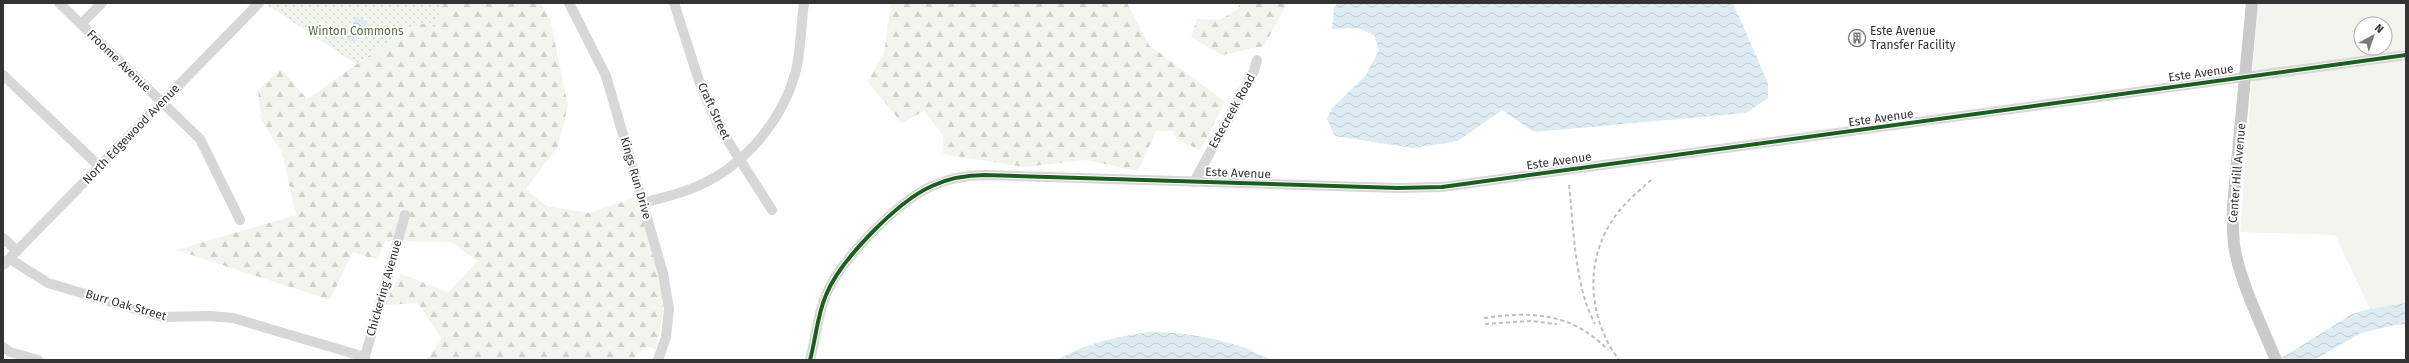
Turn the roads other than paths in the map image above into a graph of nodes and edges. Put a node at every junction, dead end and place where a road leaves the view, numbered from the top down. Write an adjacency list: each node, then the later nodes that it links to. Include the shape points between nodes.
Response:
1 (59, 3): 8 (street, Froome Avenue)
2 (102, 3): 8 (street)
3 (259, 3): 13 (street, North Edgewood Avenue)
4 (569, 3): 17 (street, Kings Run Drive, via 606,76)
5 (674, 3): 14 (street, Craft Street, via 701,87)
6 (804, 3): 14 (street, via 796,67 782,106 767,130)
7 (2252, 3): 12 (main road, Center Hill Avenue)
8 (81, 24): 13 (street, Froome Avenue)
9 (2406, 55): 12 (street, Este Avenue)
10 (1257, 60): 16 (street, Estecreek Road, via 1254,71)
11 (3, 75): 15 (street)
12 (2246, 77): 16 (street, Este Avenue, via 1442,187); 24 (main road, Center Hill Avenue, via 2232,232 2241,270)
13 (163, 102): 15 (street, North Edgewood Avenue); 20 (street, Froome Avenue, via 200,138)
14 (739, 160): 17 (street, via 697,186); 18 (street, Craft Street)
15 (99, 166): 22 (street, North Edgewood Avenue)
16 (1194, 182): 28 (street, Este Avenue, via 985,175 959,177 932,186 907,201 851,256 838,273 821,310)
17 (643, 204): 27 (street, Kings Run Drive, via 663,273 669,309 666,337)
18 (772, 210)
19 (405, 215): 25 (street, Chickering Avenue)
20 (240, 220)
21 (3, 238): 22 (street, Burr Oak Street)
22 (10, 258): 25 (street, Burr Oak Street, via 48,283 162,317 233,318)
23 (6, 353): 26 (street)
24 (2274, 355)
25 (364, 358)
26 (38, 360)
27 (658, 360)
28 (810, 360)

